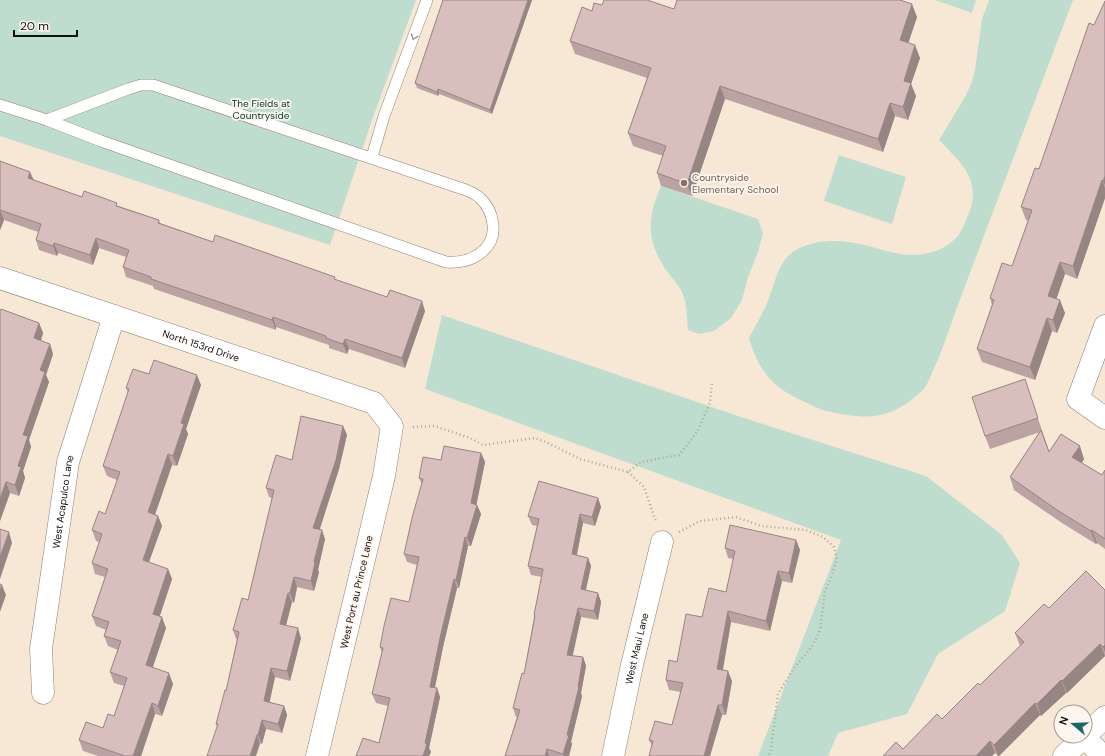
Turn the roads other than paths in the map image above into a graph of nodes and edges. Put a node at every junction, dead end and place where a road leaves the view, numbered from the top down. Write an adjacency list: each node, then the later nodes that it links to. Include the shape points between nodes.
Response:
1 (427, 0): 4 (lane, one-way to 4, via 384,116)
2 (0, 105): 3 (lane)
3 (47, 120): 4 (lane, via 128,89 153,85); 4 (lane, via 446,262 466,260 484,250 493,224 487,205 478,196)
4 (372, 158)
5 (0, 278): 6 (street, North 153rd Drive)
6 (114, 316): 9 (street, North 153rd Drive, via 374,403); 11 (street, West Acapulco Lane, via 68,462 42,649)
7 (1105, 326): 8 (street, via 1078,399)
8 (1105, 418)
9 (392, 426): 16 (street, West Port au Prince Lane, via 384,476)
10 (662, 542): 17 (street, West Maui Lane)
11 (43, 693)
12 (1105, 716): 13 (street)
13 (1093, 728)
14 (1077, 744): 18 (street)
15 (1092, 744): 19 (street)
16 (317, 756)
17 (613, 756)
18 (1064, 756)
19 (1103, 756)

